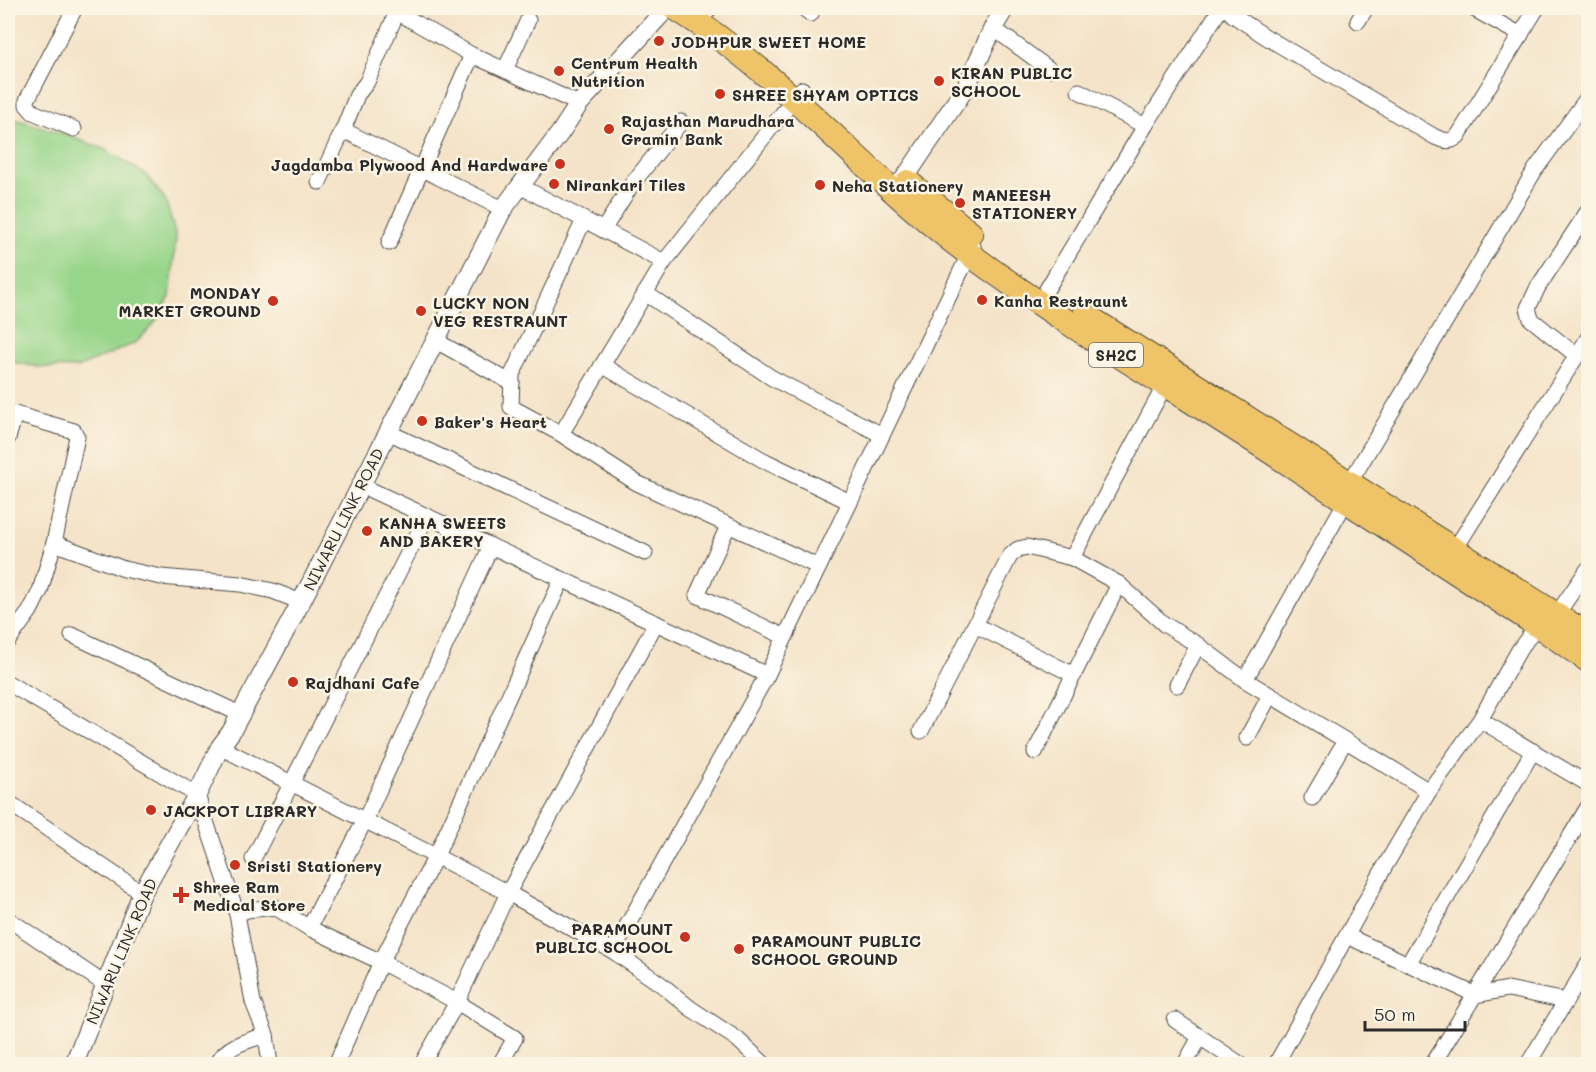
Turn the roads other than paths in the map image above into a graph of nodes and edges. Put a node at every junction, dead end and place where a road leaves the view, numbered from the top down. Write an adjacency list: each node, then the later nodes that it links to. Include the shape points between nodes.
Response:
1 (75, 8): 24 (street, via 27,100 33,112)
2 (667, 8): 21 (street, NIWARU LINK ROAD)
3 (675, 8): 10 (main road, SH2C)
4 (1005, 8): 13 (street)
5 (1221, 8): 23 (street)
6 (1226, 8): 14 (street, via 1266,37 1446,142 1458,136)
7 (1366, 8): 12 (street)
8 (1472, 8): 14 (street)
9 (1537, 8): 14 (street)
10 (703, 12): 19 (main road, SH2C, via 734,31)
11 (528, 20): 17 (street)
12 (1358, 21)
13 (993, 28): 16 (street); 28 (street, via 966,87)
14 (1521, 35)
15 (472, 55): 17 (street); 25 (street, via 397,12); 26 (street)
16 (1049, 69)
17 (505, 70): 21 (street)
18 (1079, 91): 23 (street)
19 (797, 94): 28 (main road, SH2C); 36 (street)
20 (1588, 97): 52 (street, via 1535,170)
21 (579, 104): 29 (street, NIWARU LINK ROAD)
22 (681, 122): 33 (street, via 632,184)
23 (1145, 126): 37 (street)
24 (74, 129)
25 (343, 130): 26 (street); 27 (street)
26 (421, 170): 30 (street); 34 (street)
27 (319, 182)
28 (898, 184): 35 (main road, SH2C)
29 (520, 186): 30 (street, NIWARU LINK ROAD); 32 (street)
30 (502, 209): 40 (street, NIWARU LINK ROAD)
31 (1588, 211): 41 (street, via 1528,308 1531,319)
32 (584, 220): 33 (street); 43 (street, via 512,375)
33 (603, 230): 36 (street)
34 (389, 243)
35 (973, 246): 37 (main road, SH2C); 44 (main road, SH2C, via 1125,361); 48 (street)
36 (664, 262): 38 (street)
37 (1047, 289): 49 (main road, SH2C)
38 (645, 293): 42 (street); 48 (street, via 772,378)
39 (1588, 338): 41 (street)
40 (436, 341): 43 (street); 46 (street, NIWARU LINK ROAD)
41 (1577, 356): 58 (street)
42 (602, 365): 47 (street); 53 (street, via 763,460)
43 (512, 383): 47 (street, via 511,407)
44 (1165, 385): 49 (main road, SH2C); 60 (street)
45 (11, 413): 50 (street); 56 (street, via 74,431 76,437)
46 (388, 432): 51 (street, NIWARU LINK ROAD); 59 (street)
47 (561, 434): 55 (street, via 637,483)
48 (882, 435): 53 (street)
49 (1264, 437): 52 (main road, SH2C)
50 (8, 438)
51 (360, 485): 54 (street); 65 (street, NIWARU LINK ROAD)
52 (1348, 491): 58 (main road, SH2C); 66 (main road, SH2C); 77 (street)
53 (850, 502): 61 (street)
54 (427, 516): 57 (street); 89 (street)
55 (728, 526): 61 (street); 71 (street, via 697,595)
56 (54, 543): 65 (street, via 124,569 161,577 240,584); 72 (street, via 40,591)
57 (491, 546): 63 (street); 96 (street)
58 (1455, 549): 66 (main road, SH2C)
59 (645, 554)
60 (1072, 558): 64 (street); 68 (street, via 1027,547 1018,549 1010,556)
61 (819, 567): 71 (street)
62 (1588, 569): 66 (street)
63 (562, 579): 67 (street); 97 (street)
64 (1119, 584): 73 (street, via 1164,624); 76 (street)
65 (301, 602): 81 (street, NIWARU LINK ROAD)
66 (1548, 616): 69 (main road, SH2C); 74 (main road, SH2C, via 1562,643); 82 (street, via 1519,650)
67 (656, 623): 75 (street); 100 (street)
68 (975, 625): 76 (street); 83 (street)
69 (1588, 634)
70 (72, 635): 81 (street)
71 (785, 637): 75 (street)
72 (8, 641)
73 (1198, 645): 77 (street); 79 (street)
74 (1588, 660)
75 (767, 675): 105 (street)
76 (1074, 675): 88 (street)
77 (1245, 680): 80 (street)
78 (8, 683): 92 (street)
79 (1177, 685)
80 (1270, 695): 84 (street); 85 (street)
81 (240, 714): 86 (street, NIWARU LINK ROAD)
82 (1480, 720): 87 (street); 91 (street)
83 (921, 731)
84 (1247, 738)
85 (1345, 741): 91 (street); 93 (street)
86 (220, 747): 89 (street); 92 (street, NIWARU LINK ROAD)
87 (1533, 751): 90 (street); 107 (street)
88 (1035, 752)
89 (292, 783): 96 (street); 98 (street)
90 (1588, 784)
91 (1429, 791): 104 (street)
92 (197, 795): 99 (street, NIWARU LINK ROAD); 101 (street)
93 (1312, 798)
94 (8, 802): 99 (street)
95 (1588, 807): 110 (street)
96 (365, 820): 97 (street); 103 (street)
97 (436, 856): 100 (street); 106 (street)
98 (253, 859)
99 (142, 893): 109 (street, NIWARU LINK ROAD)
100 (508, 893): 105 (street); 112 (street)
101 (237, 914): 103 (street, via 275,907); 114 (street, via 253,1002)
102 (8, 919): 109 (street)
103 (309, 928): 106 (street)
104 (1347, 936): 107 (street); 125 (street)
105 (613, 951): 122 (street, via 737,1039)
106 (381, 962): 112 (street); 119 (street)
107 (1408, 964): 110 (street)
108 (1588, 964): 111 (street)
109 (106, 986): 116 (street, NIWARU LINK ROAD)
110 (1476, 995): 111 (street, via 1508,989); 126 (street)
111 (1566, 1001): 127 (street)
112 (457, 1002): 120 (street); 121 (street, via 515,1038)
113 (1174, 1020): 115 (street)
114 (266, 1035): 117 (street, via 228,1049); 118 (street)
115 (1200, 1037): 123 (street); 124 (street)
116 (74, 1065)
117 (216, 1065)
118 (270, 1065)
119 (336, 1065)
120 (422, 1065)
121 (500, 1065)
122 (764, 1065)
123 (1185, 1065)
124 (1240, 1065)
125 (1275, 1065)
126 (1433, 1065)
127 (1528, 1065)

